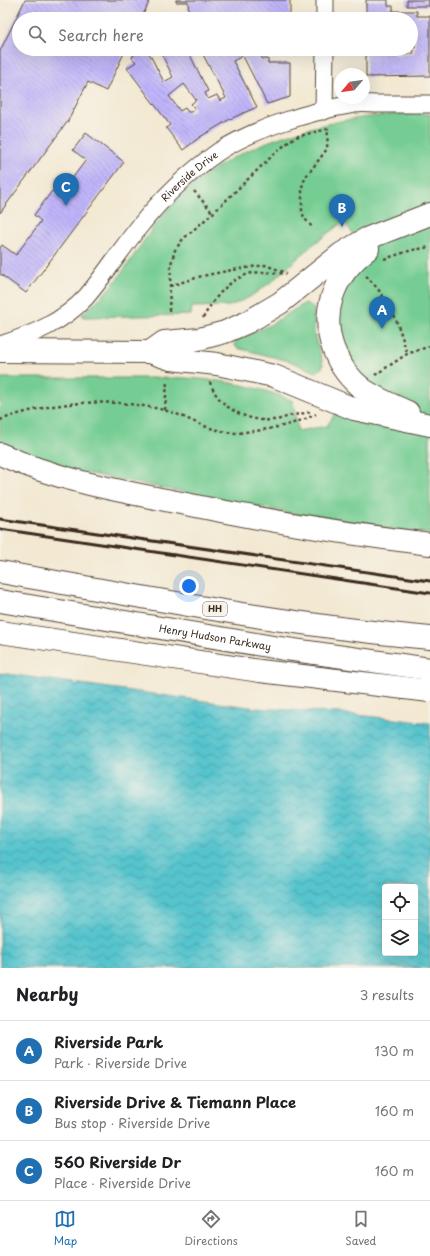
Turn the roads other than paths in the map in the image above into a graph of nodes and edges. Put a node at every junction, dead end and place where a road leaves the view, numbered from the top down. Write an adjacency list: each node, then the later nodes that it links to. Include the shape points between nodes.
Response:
1 (325, 0): 2 (street)
2 (325, 12)
3 (325, 56): 5 (street)
4 (430, 104): 5 (street, Riverside Drive, via 355,104)
5 (324, 111): 8 (street, Riverside Drive, via 252,134 218,152 156,206 73,309 55,323 33,334)
6 (430, 214): 7 (main road)
7 (409, 222): 10 (main road, via 377,234 341,254 280,303 248,322 225,332 200,338 164,342); 11 (main road, via 392,231 365,252 344,274 329,307 328,329 334,352 354,381 384,401)
8 (0, 345)
9 (0, 351): 10 (main road)
10 (150, 352): 12 (main road, via 171,359 217,364 274,376 354,408)
11 (430, 422)
12 (430, 425)
13 (0, 454): 14 (main road, via 54,475 126,492 228,513)
14 (430, 544)
15 (0, 572): 18 (main road, HH, via 272,618)
16 (0, 601): 19 (main road, Henry Hudson Parkway, via 279,648)
17 (0, 632): 20 (main road, via 252,670)
18 (430, 638)
19 (430, 669)
20 (430, 691)

